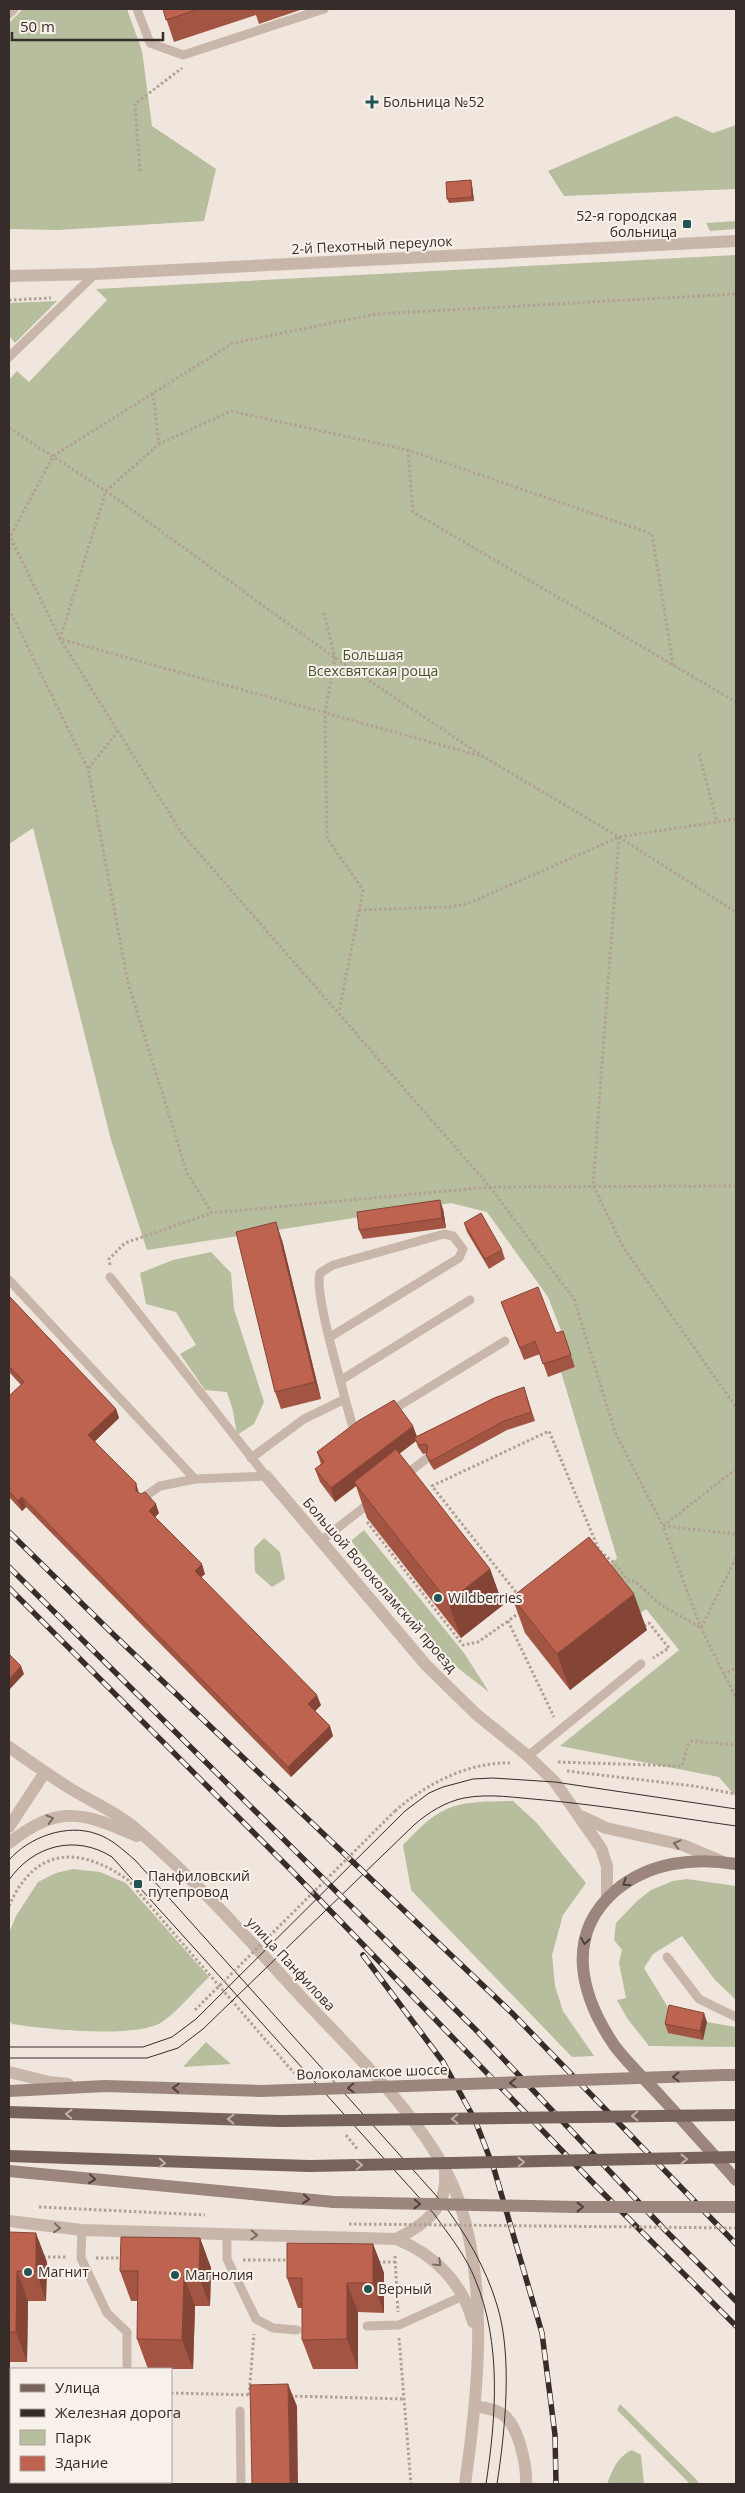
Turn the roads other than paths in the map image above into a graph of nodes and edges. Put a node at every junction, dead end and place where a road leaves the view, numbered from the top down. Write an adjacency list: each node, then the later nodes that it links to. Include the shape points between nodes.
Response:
1 (14, 9): 4 (lane)
2 (137, 9): 3 (lane, via 150,42 183,55)
3 (324, 9)
4 (9, 14)
5 (736, 241): 6 (street, 2-й Пехотный переулок)
6 (95, 274): 7 (street, 2-й Пехотный переулок); 8 (lane)
7 (9, 276)
8 (9, 357)
9 (110, 1277): 18 (lane)
10 (9, 1280): 21 (lane)
11 (470, 1300): 14 (lane)
12 (330, 1337): 12 (lane, via 318,1282 325,1268 444,1234 456,1239 462,1249 459,1258); 14 (lane)
13 (505, 1341): 16 (lane)
14 (341, 1380): 15 (lane)
15 (345, 1398): 17 (lane, via 352,1424 362,1429); 18 (lane, via 304,1419)
16 (379, 1419)
17 (371, 1424)
18 (251, 1458): 20 (lane)
19 (426, 1459): 22 (lane)
20 (266, 1476): 21 (lane); 25 (street, Большой Волоколамский проезд)
21 (195, 1479): 24 (lane, via 160,1486)
22 (396, 1482)
23 (381, 1494): 25 (lane)
24 (144, 1498)
25 (321, 1541): 28 (street, Большой Волоколамский проезд, via 426,1665 476,1714)
26 (641, 1664): 28 (lane, via 561,1728)
27 (9, 1747): 29 (street, улица Панфилова)
28 (533, 1760): 30 (street, Большой Волоколамский проезд)
29 (44, 1772): 31 (street); 32 (street, улица Панфилова, via 114,1814)
30 (579, 1814): 34 (street, one-way to 30, via 683,1845 593,1824); 36 (street, Большой Волоколамский проезд, via 601,1848 607,1866)
31 (9, 1827)
32 (149, 1842): 33 (street, one-way to 32, via 38,1823 71,1815 100,1820); 47 (street, улица Панфилова, via 189,1876 364,2064)
33 (9, 1843)
34 (723, 1862): 35 (main road); 36 (main road, one-way to 36, via 696,1860 654,1869 625,1883)
35 (736, 1864)
36 (607, 1899): 49 (main road, one-way to 49, via 586,1931 582,1956 584,1981 593,2011 615,2046)
37 (667, 1957): 38 (lane, via 699,1999)
38 (736, 2017)
39 (9, 2072): 41 (street, via 49,2082)
40 (730, 2075): 41 (main road, Волоколамское шоссе, one-way to 41, bridge, via 260,2091)
41 (105, 2086): 42 (main road, Волоколамское шоссе)
42 (9, 2091)
43 (9, 2112): 44 (main road, one-way to 43, bridge, via 280,2121)
44 (736, 2115)
45 (9, 2156): 46 (main road, one-way to 46, bridge, via 310,2166)
46 (736, 2157)
47 (444, 2167): 54 (street, via 445,2189 434,2214); 58 (street, улица Панфилова, via 459,2201 470,2243)
48 (9, 2171): 50 (main road, one-way to 50, bridge, via 334,2202)
49 (736, 2180)
50 (736, 2207)
51 (9, 2222): 52 (street, one-way to 52)
52 (82, 2230): 53 (street); 59 (lane, via 81,2258 107,2313 127,2332)
53 (227, 2234): 54 (street, one-way to 54); 57 (lane, via 227,2259 256,2319 273,2328)
54 (396, 2239): 55 (street, one-way to 55, via 438,2262)
55 (462, 2296): 56 (lane, via 399,2325); 58 (street)
56 (367, 2326)
57 (297, 2330)
58 (477, 2334): 60 (street, улица Панфилова)
59 (127, 2365)
60 (476, 2406): 63 (street, улица Панфилова); 64 (street, via 506,2417 521,2446 527,2470)
61 (240, 2411): 62 (lane)
62 (241, 2484)
63 (464, 2484)
64 (526, 2484)

